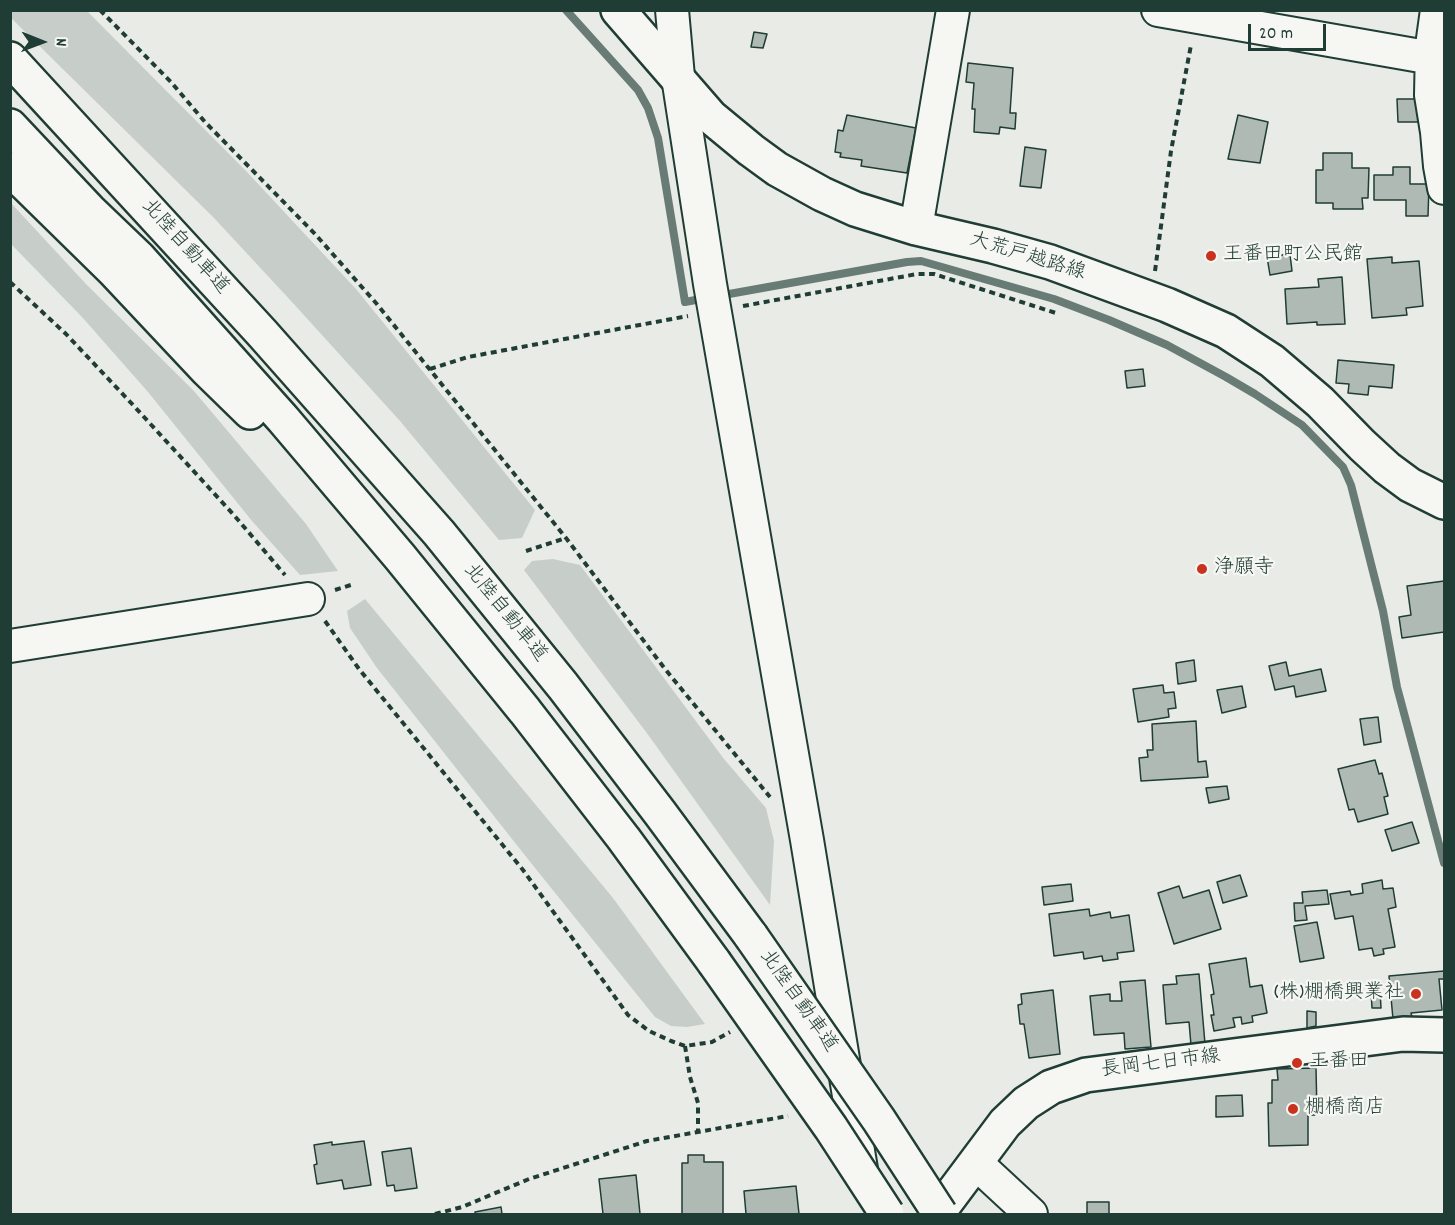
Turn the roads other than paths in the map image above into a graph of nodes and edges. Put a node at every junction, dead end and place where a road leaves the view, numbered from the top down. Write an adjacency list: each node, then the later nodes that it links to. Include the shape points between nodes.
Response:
1 (618, 10): 8 (main road, 大荒戸越路線)
2 (672, 10): 8 (street)
3 (954, 10): 12 (street)
4 (1158, 10): 6 (street)
5 (1437, 10): 6 (street)
6 (1432, 58): 11 (street, via 1431,95)
7 (10, 59): 21 (main road, 北陸自動車道, bridge, via 439,533 563,686 751,936 879,1120)
8 (678, 77): 12 (main road, 大荒戸越路線, via 711,117 777,169 855,209); 19 (street)
9 (10, 126): 16 (main road, 北陸自動車道, via 139,258 283,419)
10 (10, 169): 16 (main road, 北陸自動車道, via 379,546)
11 (1444, 188)
12 (916, 228): 13 (main road, 大荒戸越路線, via 1050,262 1148,297 1226,331 1272,361 1387,468)
13 (1444, 502)
14 (308, 599): 15 (street)
15 (10, 646)
16 (525, 711): 20 (main road, 北陸自動車道, bridge, via 714,962)
17 (1444, 1035): 18 (main road, 長岡七日市線, via 1403,1034 1086,1075 1051,1087 1026,1103 1005,1123)
18 (976, 1163): 21 (main road, 長岡七日市線); 22 (street)
19 (869, 1215)
20 (887, 1215)
21 (939, 1215)
22 (1031, 1215)

